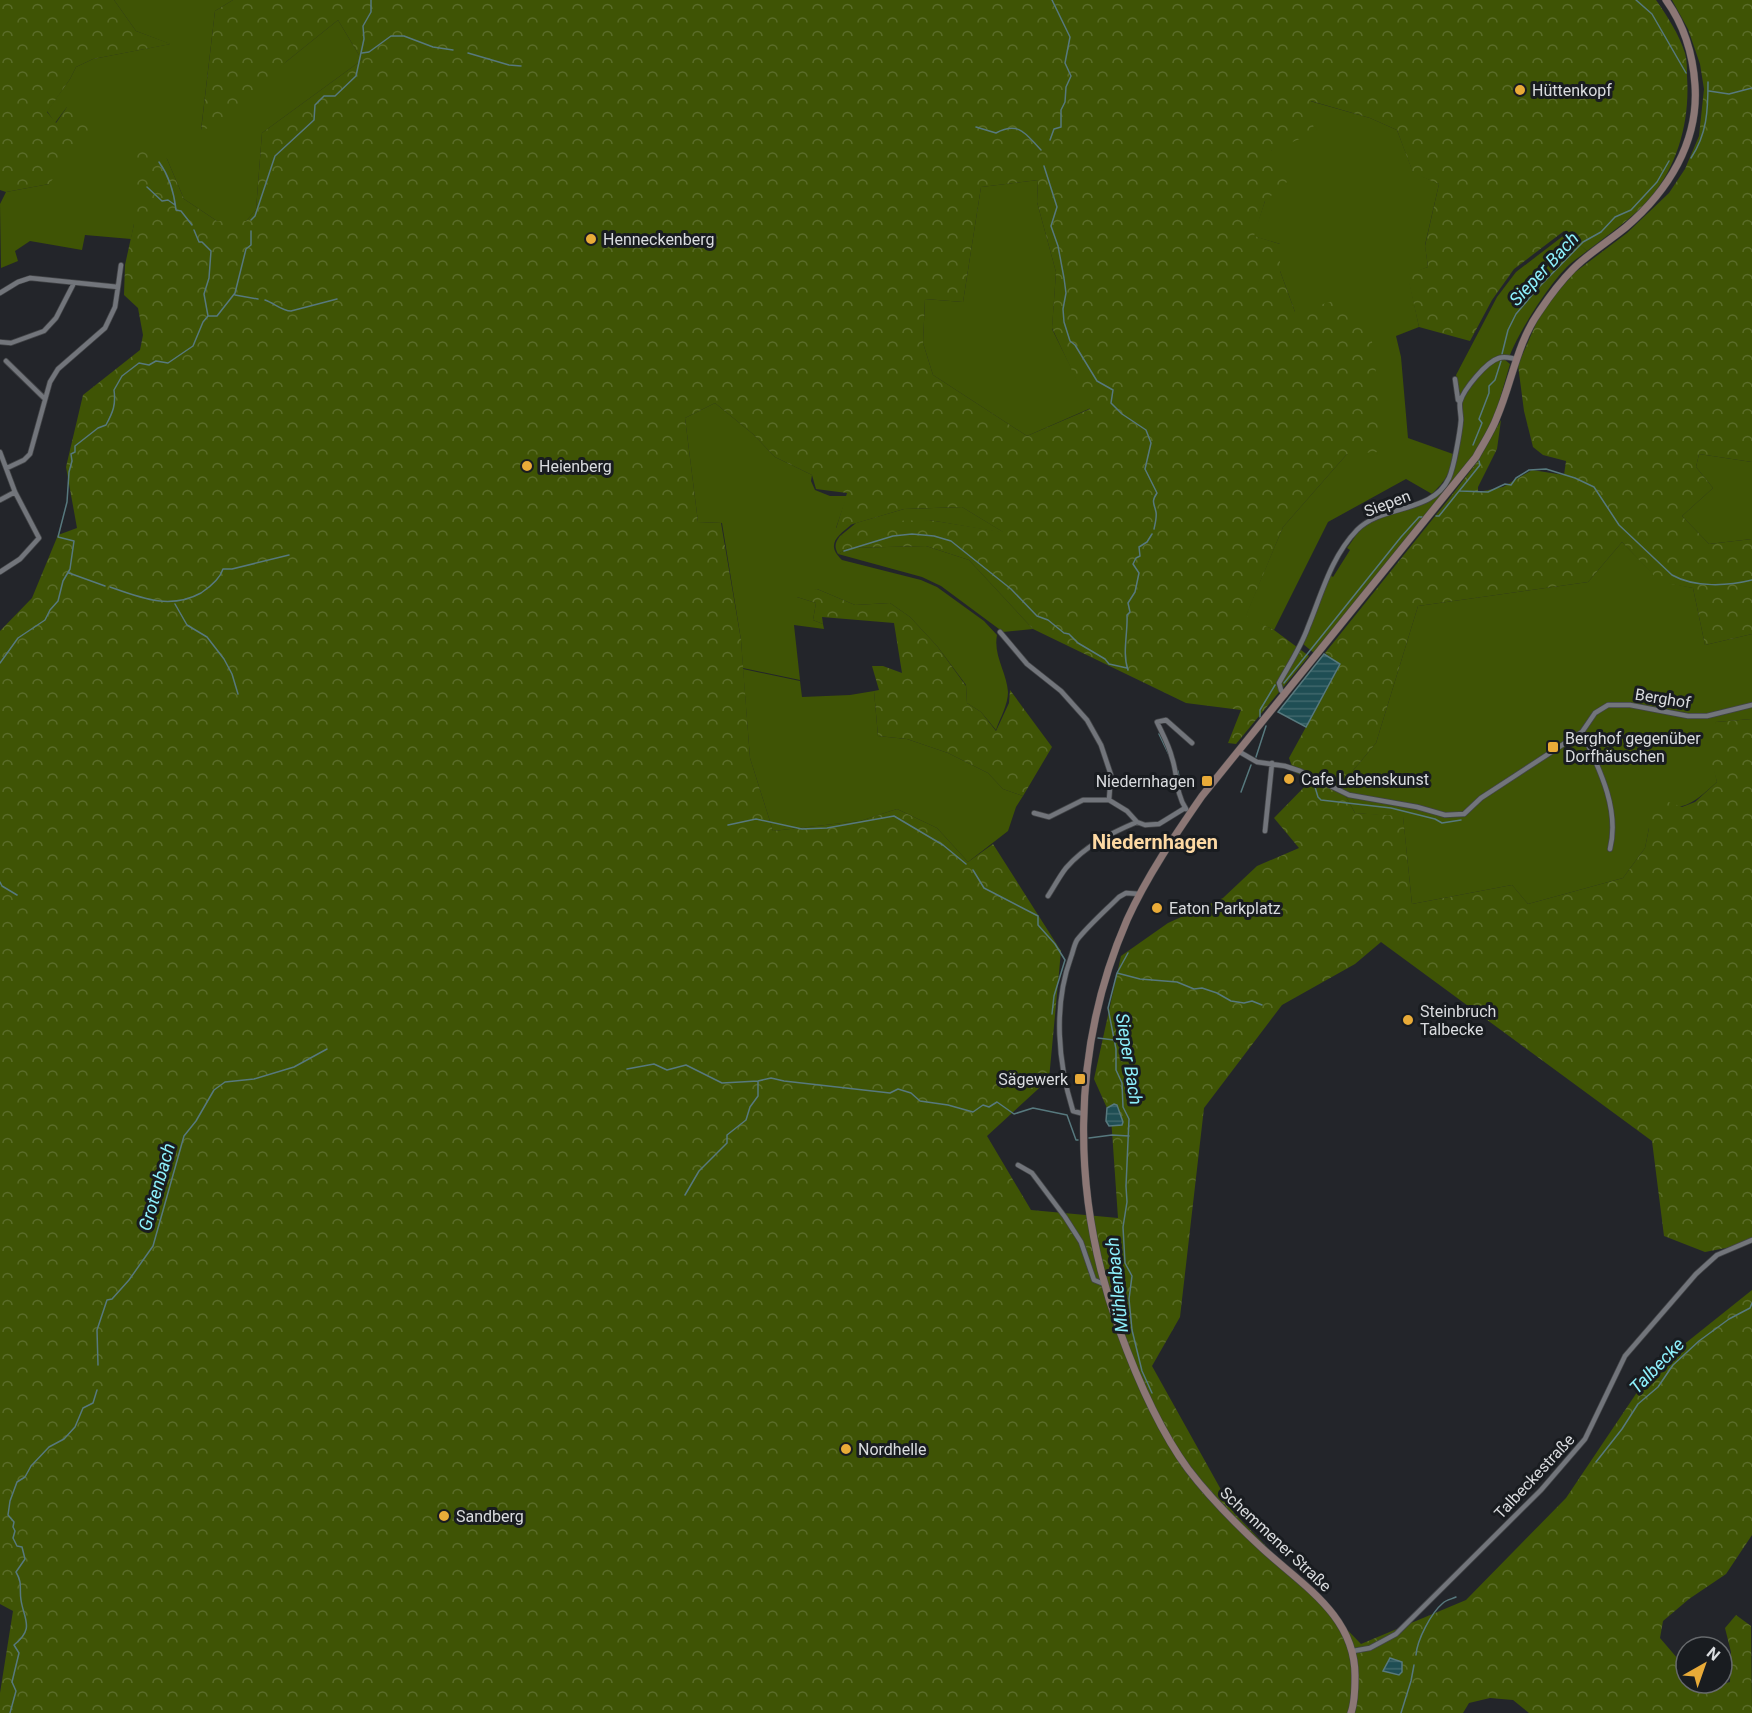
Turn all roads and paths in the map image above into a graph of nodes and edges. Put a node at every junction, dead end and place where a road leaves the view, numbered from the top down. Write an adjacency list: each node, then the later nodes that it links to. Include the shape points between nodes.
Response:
1 (1666, 0): 7 (main road, Schemmener Straße, via 1681,26 1694,71 1694,110 1684,153 1672,177 1647,207 1572,270 1551,294 1533,321)
2 (121, 265): 4 (street)
3 (74, 283): 4 (street); 5 (street, via 30,278); 6 (street, via 45,332 11,343)
4 (118, 287): 10 (street, via 115,307 105,328 58,369)
5 (0, 293)
6 (0, 342)
7 (1516, 359): 11 (street, Siepen, via 1496,359 1475,377); 18 (main road, Schemmener Straße, via 1497,418 1476,457)
8 (6, 361): 10 (street)
9 (1455, 379): 11 (street)
10 (45, 399): 13 (street, via 30,454)
11 (1460, 402): 18 (street, Siepen, via 1461,421 1452,472 1446,483 1424,502 1383,515 1356,531 1327,576 1309,626 1279,683)
12 (0, 452): 13 (street)
13 (7, 468): 14 (street)
14 (15, 492): 15 (street); 16 (street, via 39,538 20,560)
15 (0, 500)
16 (0, 572)
17 (1000, 632): 24 (street, via 1027,664 1061,691 1087,720 1101,745 1111,776)
18 (1285, 695): 22 (main road, Schemmener Straße)
19 (1752, 705): 20 (street, Berghof, via 1707,716 1688,716 1608,705 1595,713)
20 (1582, 732): 23 (street, Berghof, via 1456,816 1349,795 1300,771); 29 (street, via 1609,798 1614,822)
21 (1192, 743): 25 (street, via 1166,720 1157,722)
22 (1238, 751): 23 (street, via 1251,760); 25 (main road, Schemmener Straße)
23 (1272, 764): 28 (street)
24 (1108, 800): 26 (street, via 1083,800 1049,817); 27 (street)
25 (1188, 810): 27 (street, via 1152,826); 30 (main road, Schemmener Straße)
26 (1034, 813)
27 (1137, 822): 31 (street, via 1085,850 1066,868)
28 (1265, 831)
29 (1610, 849)
30 (1140, 894): 32 (main road, Schemmener Straße, via 1103,989 1088,1060); 32 (street, via 1126,893 1108,907 1076,942 1067,968 1058,1026 1061,1053 1073,1111)
31 (1047, 896)
32 (1084, 1114): 35 (main road, Schemmener Straße, via 1087,1202)
33 (1018, 1165): 35 (street, Schemmener Straße, via 1032,1173 1065,1217 1080,1242 1094,1280)
34 (1752, 1240): 36 (street, Talbeckestraße, via 1717,1255 1625,1356 1585,1439 1541,1490 1396,1634 1370,1648)
35 (1104, 1284): 36 (main road, Schemmener Straße, via 1131,1362 1154,1413 1187,1467 1223,1511 1326,1604)
36 (1353, 1651): 37 (main road, via 1355,1687)
37 (1351, 1713)

